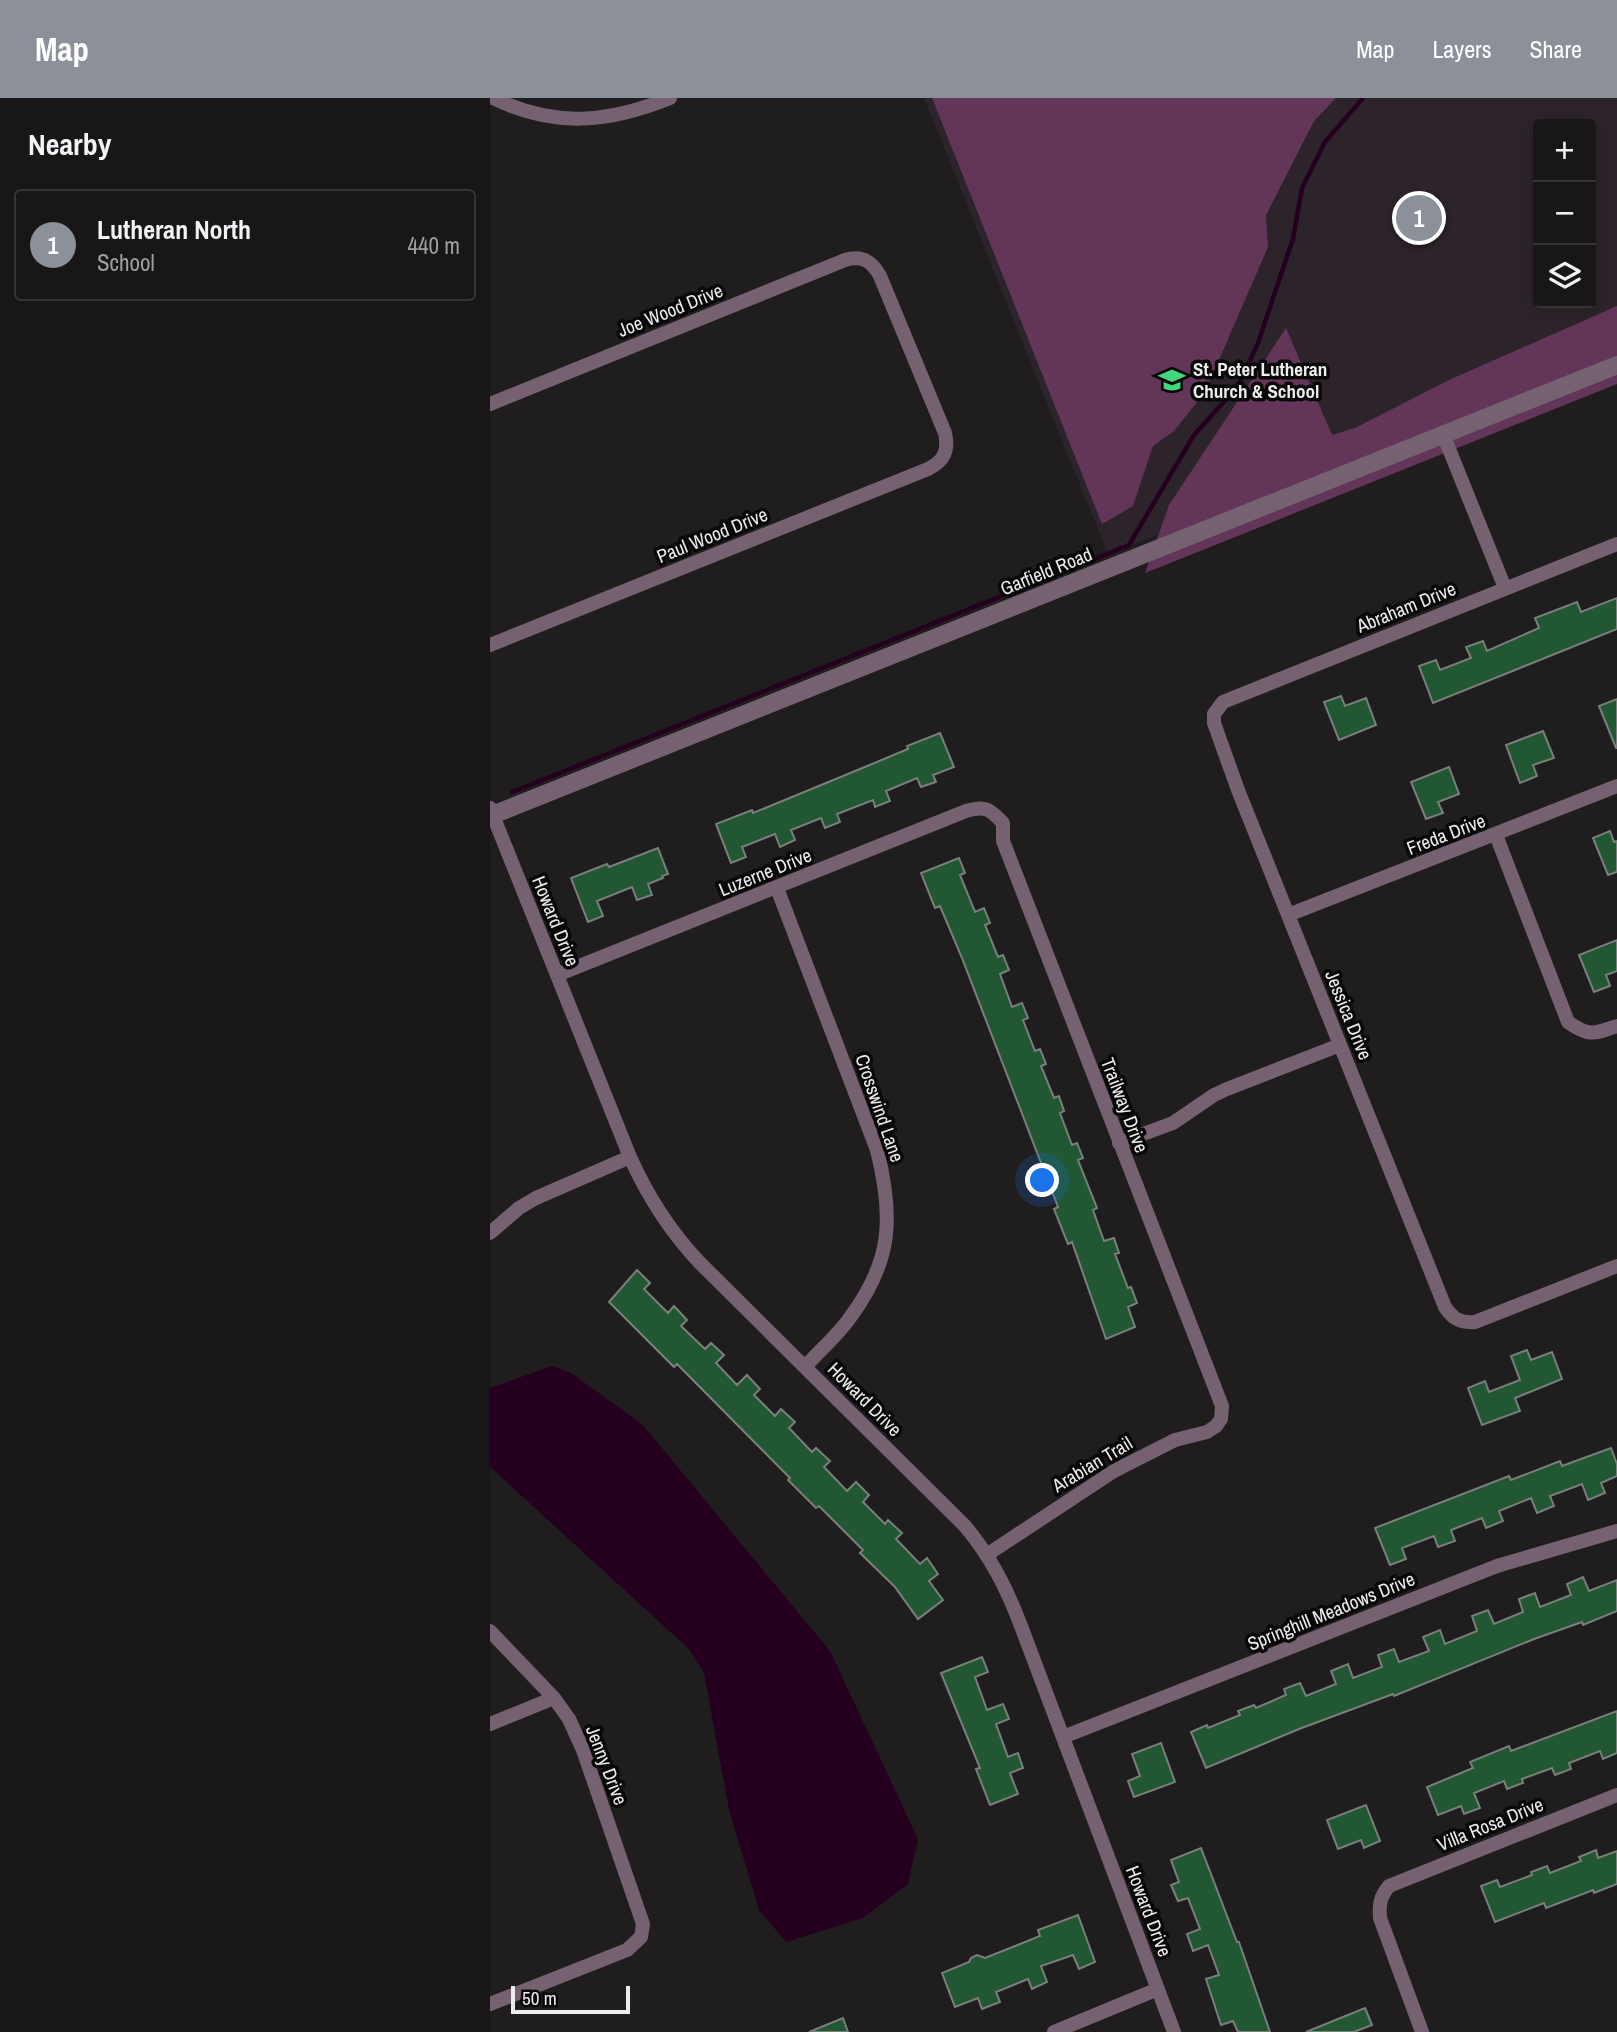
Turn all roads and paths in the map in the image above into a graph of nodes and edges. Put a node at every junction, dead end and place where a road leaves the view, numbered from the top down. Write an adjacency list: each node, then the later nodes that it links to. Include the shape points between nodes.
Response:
1 (493, 98): 2 (street, via 522,111 586,120 630,113)
2 (670, 98)
3 (1617, 365): 5 (street, Garfield Road)
4 (490, 404): 6 (street, Joe Wood Drive, via 853,258 871,263 880,276 945,433)
5 (1443, 434): 8 (street); 13 (street, Garfield Road)
6 (945, 455): 9 (street, Paul Wood Drive, via 928,469)
7 (1617, 544): 8 (street, Abraham Drive)
8 (1505, 588): 10 (street, Abraham Drive, via 1258,686 1223,702)
9 (490, 645)
10 (1214, 713): 16 (street, Jessica Drive, via 1220,743)
11 (1617, 786): 14 (street, Freda Drive)
12 (988, 808): 15 (street, Luzerne Drive, via 966,811); 20 (street, Trailway Drive, via 1003,823 1003,841)
13 (491, 813): 17 (street, Howard Drive)
14 (1496, 835): 16 (street, Freda Drive); 18 (street, via 1568,1022 1596,1034)
15 (777, 888): 17 (street, Luzerne Drive); 24 (street, Crosswind Lane, via 877,1150 887,1188 883,1259 872,1283 849,1320)
16 (1288, 915): 19 (street, Jessica Drive)
17 (557, 975): 21 (street, Howard Drive)
18 (1617, 1026)
19 (1340, 1045): 20 (street, via 1227,1089 1173,1123); 23 (street, Jessica Drive, via 1451,1316 1475,1322)
20 (1119, 1143): 25 (street, Trailway Drive, via 1222,1406)
21 (630, 1157): 22 (street, via 536,1198); 24 (street, Howard Drive, via 651,1202 680,1242)
22 (490, 1233)
23 (1617, 1266)
24 (804, 1367): 27 (street, Howard Drive)
25 (1221, 1419): 27 (street, Arabian Trail, via 1207,1432 1175,1440 1114,1471)
26 (1617, 1531): 31 (street, Springhill Meadows Drive, via 1497,1566)
27 (988, 1554): 31 (street, Howard Drive, via 1013,1605)
28 (490, 1631): 29 (street, Jenny Drive)
29 (554, 1698): 30 (street); 34 (street, Jenny Drive, via 583,1750 643,1924 641,1937 627,1950)
30 (490, 1724)
31 (1063, 1737): 33 (street, Howard Drive)
32 (1617, 1795): 37 (street, Villa Rosa Drive, via 1389,1886 1379,1905 1380,1918)
33 (1158, 1989): 35 (street); 36 (street, Howard Drive)
34 (490, 2004)
35 (1054, 2032)
36 (1174, 2032)
37 (1422, 2032)

